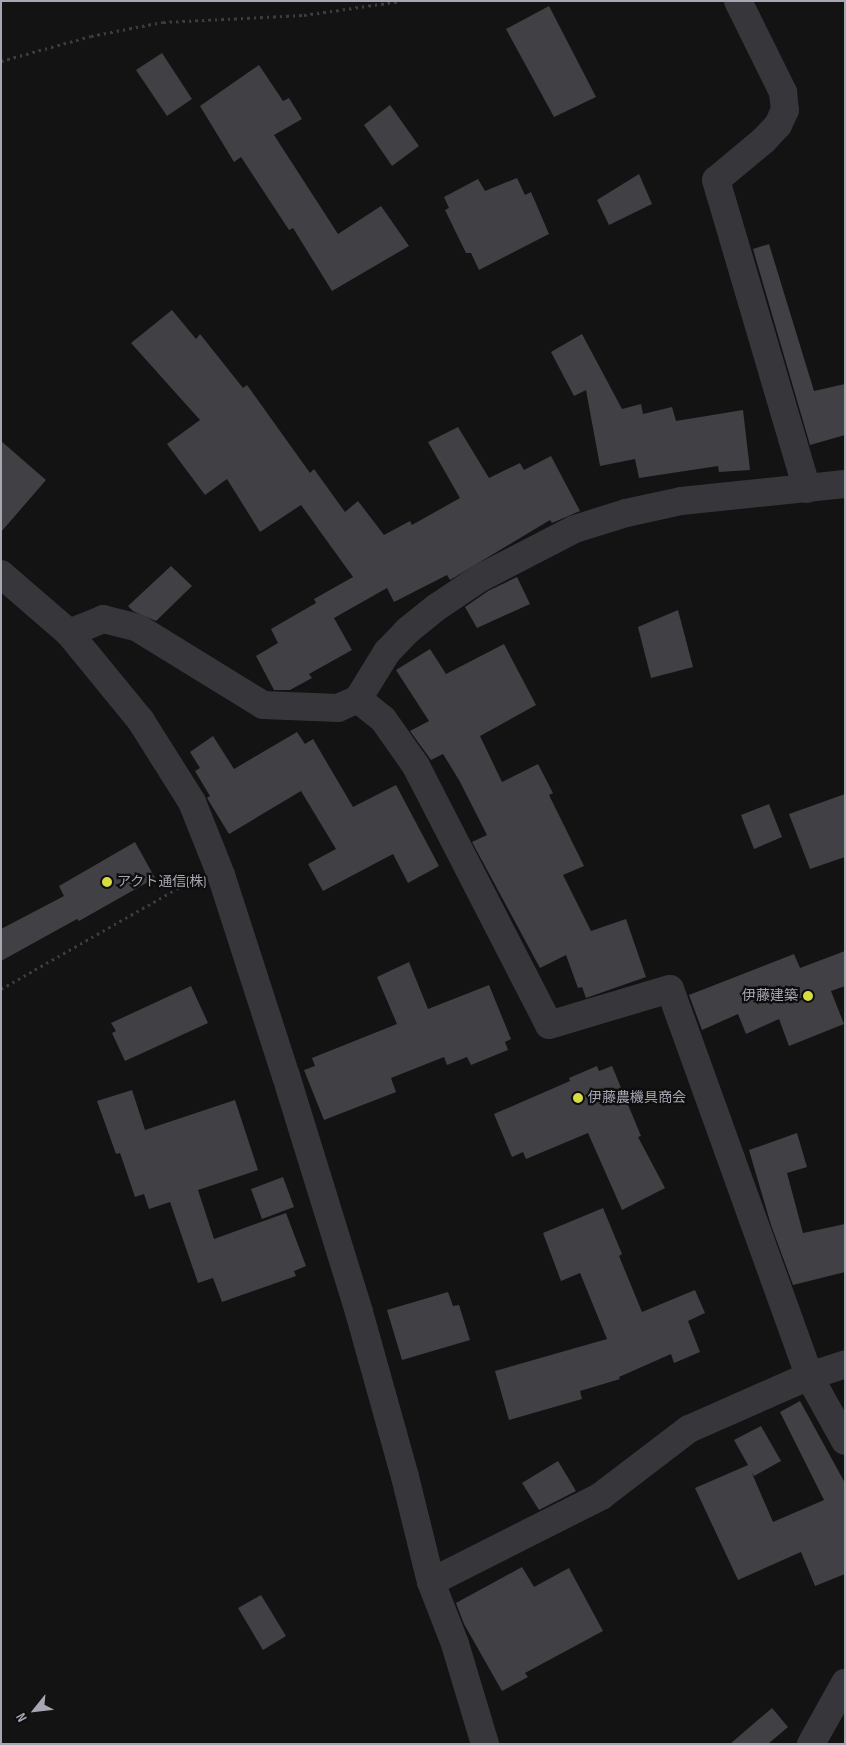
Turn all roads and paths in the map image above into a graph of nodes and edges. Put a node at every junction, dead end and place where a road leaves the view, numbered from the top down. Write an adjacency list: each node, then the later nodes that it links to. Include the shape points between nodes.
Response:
1 (400, 1): 3 (path, via 304,15 163,22 91,36)
2 (738, 1): 5 (street, via 783,92 785,110 778,125 764,140 716,180)
3 (1, 61)
4 (845, 484): 5 (street)
5 (806, 489): 8 (street, via 681,501 575,529 480,578 437,607 387,652)
6 (1, 574): 7 (street)
7 (69, 633): 8 (street, via 103,619 138,628 263,704 338,708); 9 (street, via 141,721 192,802)
8 (358, 699): 12 (street, via 383,719 416,766 549,1025 670,989)
9 (217, 865): 10 (path); 14 (street, via 359,1312)
10 (1, 989)
11 (845, 1364): 12 (street)
12 (809, 1376): 13 (street); 14 (street, via 689,1429 601,1496)
13 (845, 1441)
14 (431, 1582): 16 (street, via 455,1644)
15 (845, 1683): 17 (street)
16 (485, 1744)
17 (811, 1744)

